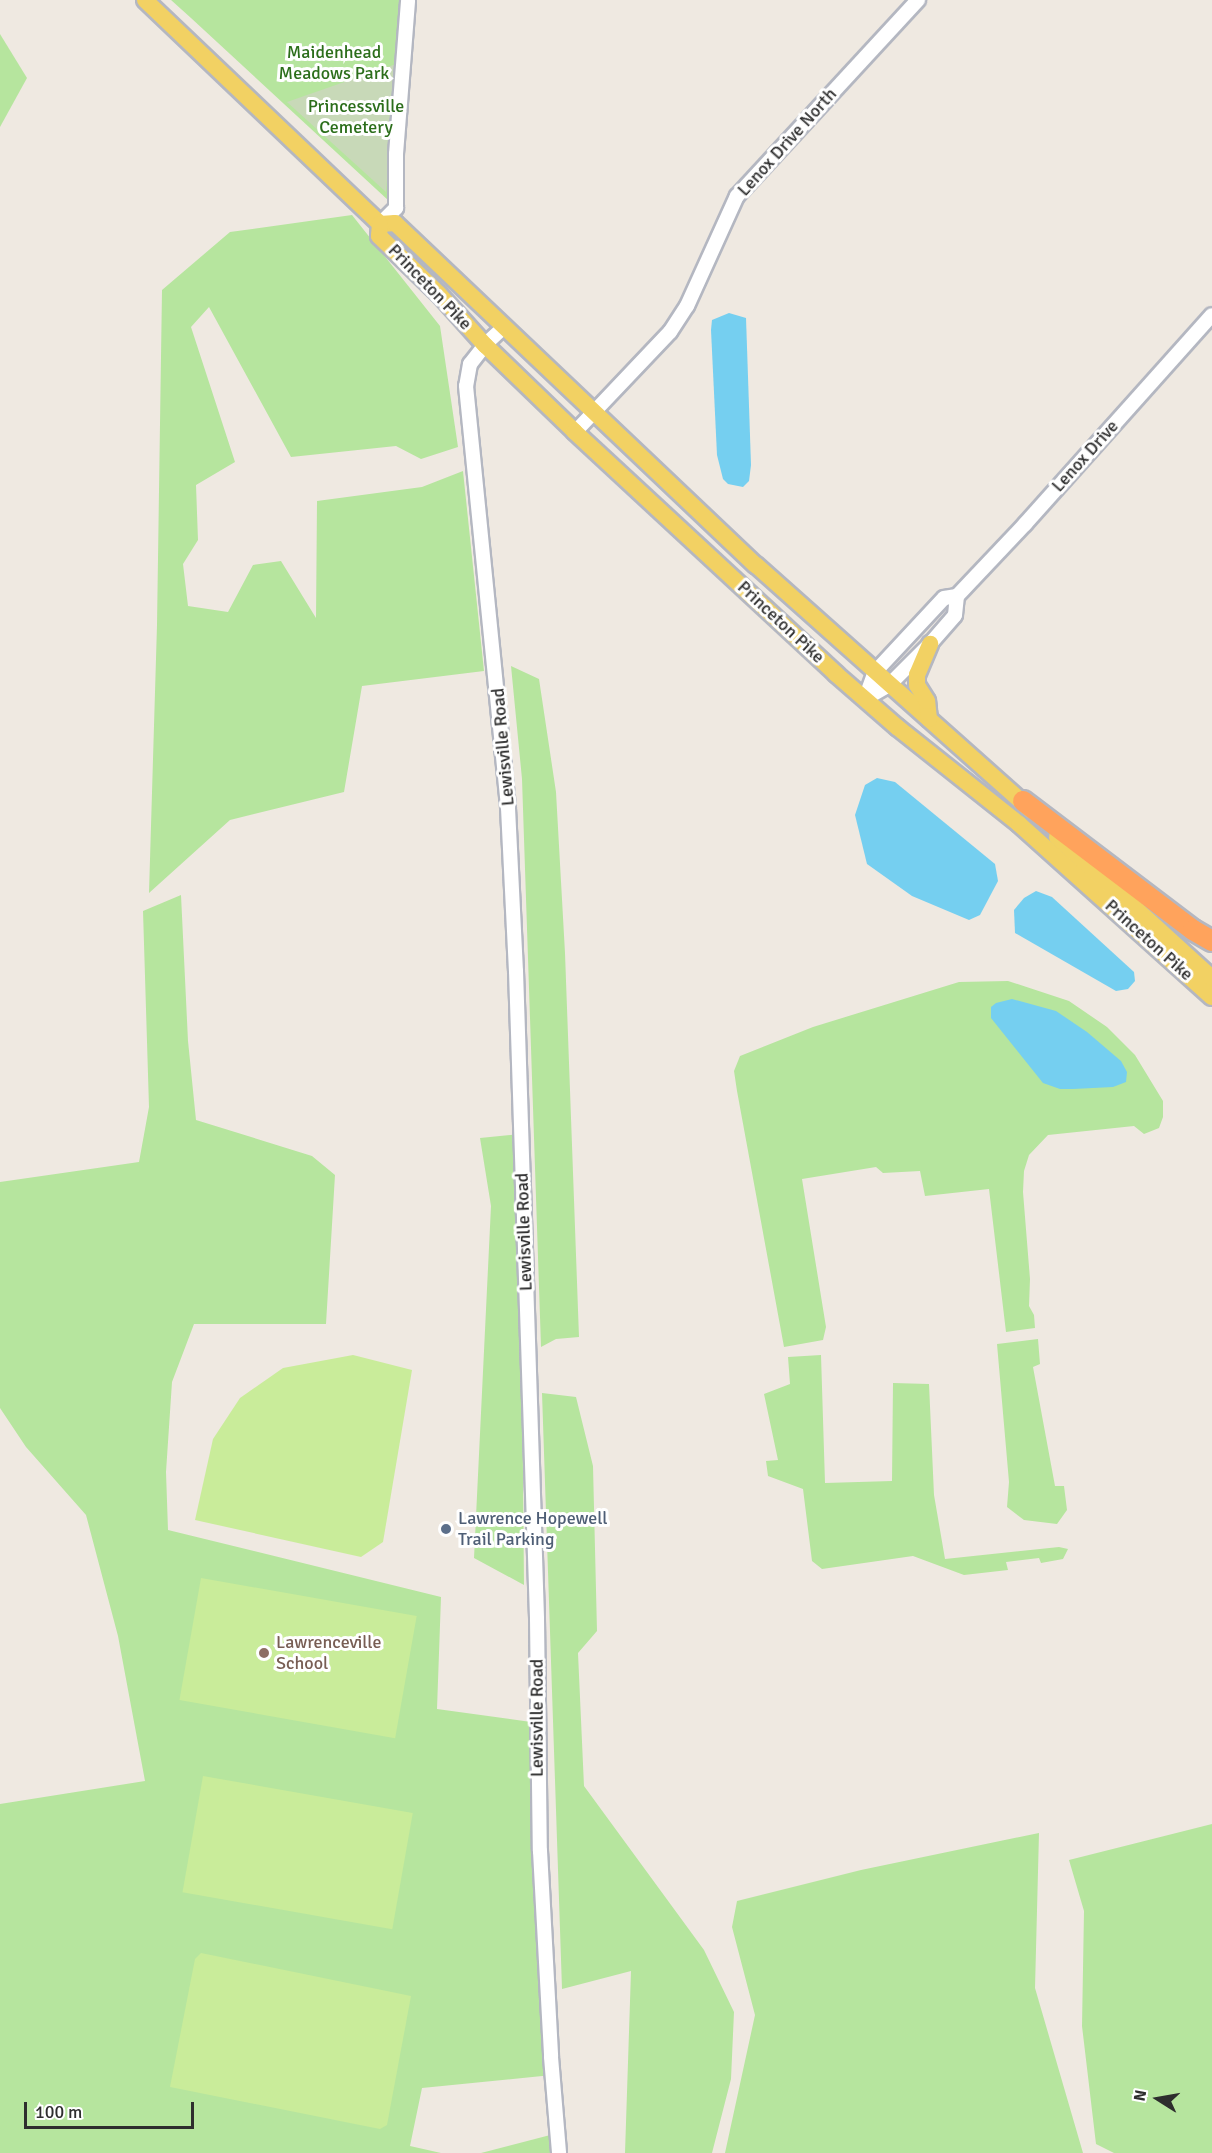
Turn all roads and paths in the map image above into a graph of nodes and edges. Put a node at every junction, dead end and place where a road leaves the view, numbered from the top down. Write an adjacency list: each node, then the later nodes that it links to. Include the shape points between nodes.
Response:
1 (145, 0): 4 (main road, Princeton Pike)
2 (408, 0): 4 (street, via 396,154 396,208)
3 (918, 0): 8 (street, Lenox Drive North, via 737,196 687,306 670,332)
4 (380, 224): 6 (main road, Princeton Pike, via 394,224); 7 (main road, Princeton Pike, via 379,236 440,294)
5 (1212, 315): 10 (street, Lenox Drive)
6 (504, 327): 7 (street, Lewisville Road); 8 (main road, Princeton Pike)
7 (485, 345): 9 (main road, Princeton Pike); 20 (street, Lewisville Road, via 470,364 466,386 508,808 537,1620 539,1816)
8 (594, 413): 9 (street, Lenox Drive North); 12 (main road, Princeton Pike)
9 (575, 432): 14 (main road, Princeton Pike)
10 (957, 596): 11 (street, Lenox Drive, via 955,615); 12 (street, Lenox Drive, via 944,598)
11 (930, 644): 13 (street, Lenox Drive); 15 (main road, via 917,675)
12 (875, 672): 13 (main road, Princeton Pike); 14 (street, Lenox Drive)
13 (889, 685): 14 (street, Lenox Drive); 15 (main road, Princeton Pike)
14 (865, 699): 19 (main road, Princeton Pike, via 1019,824)
15 (929, 719): 16 (main road, Princeton Pike)
16 (1023, 801): 17 (highway); 18 (main road, Princeton Pike)
17 (1212, 941)
18 (1212, 978)
19 (1212, 997)
20 (559, 2153)

